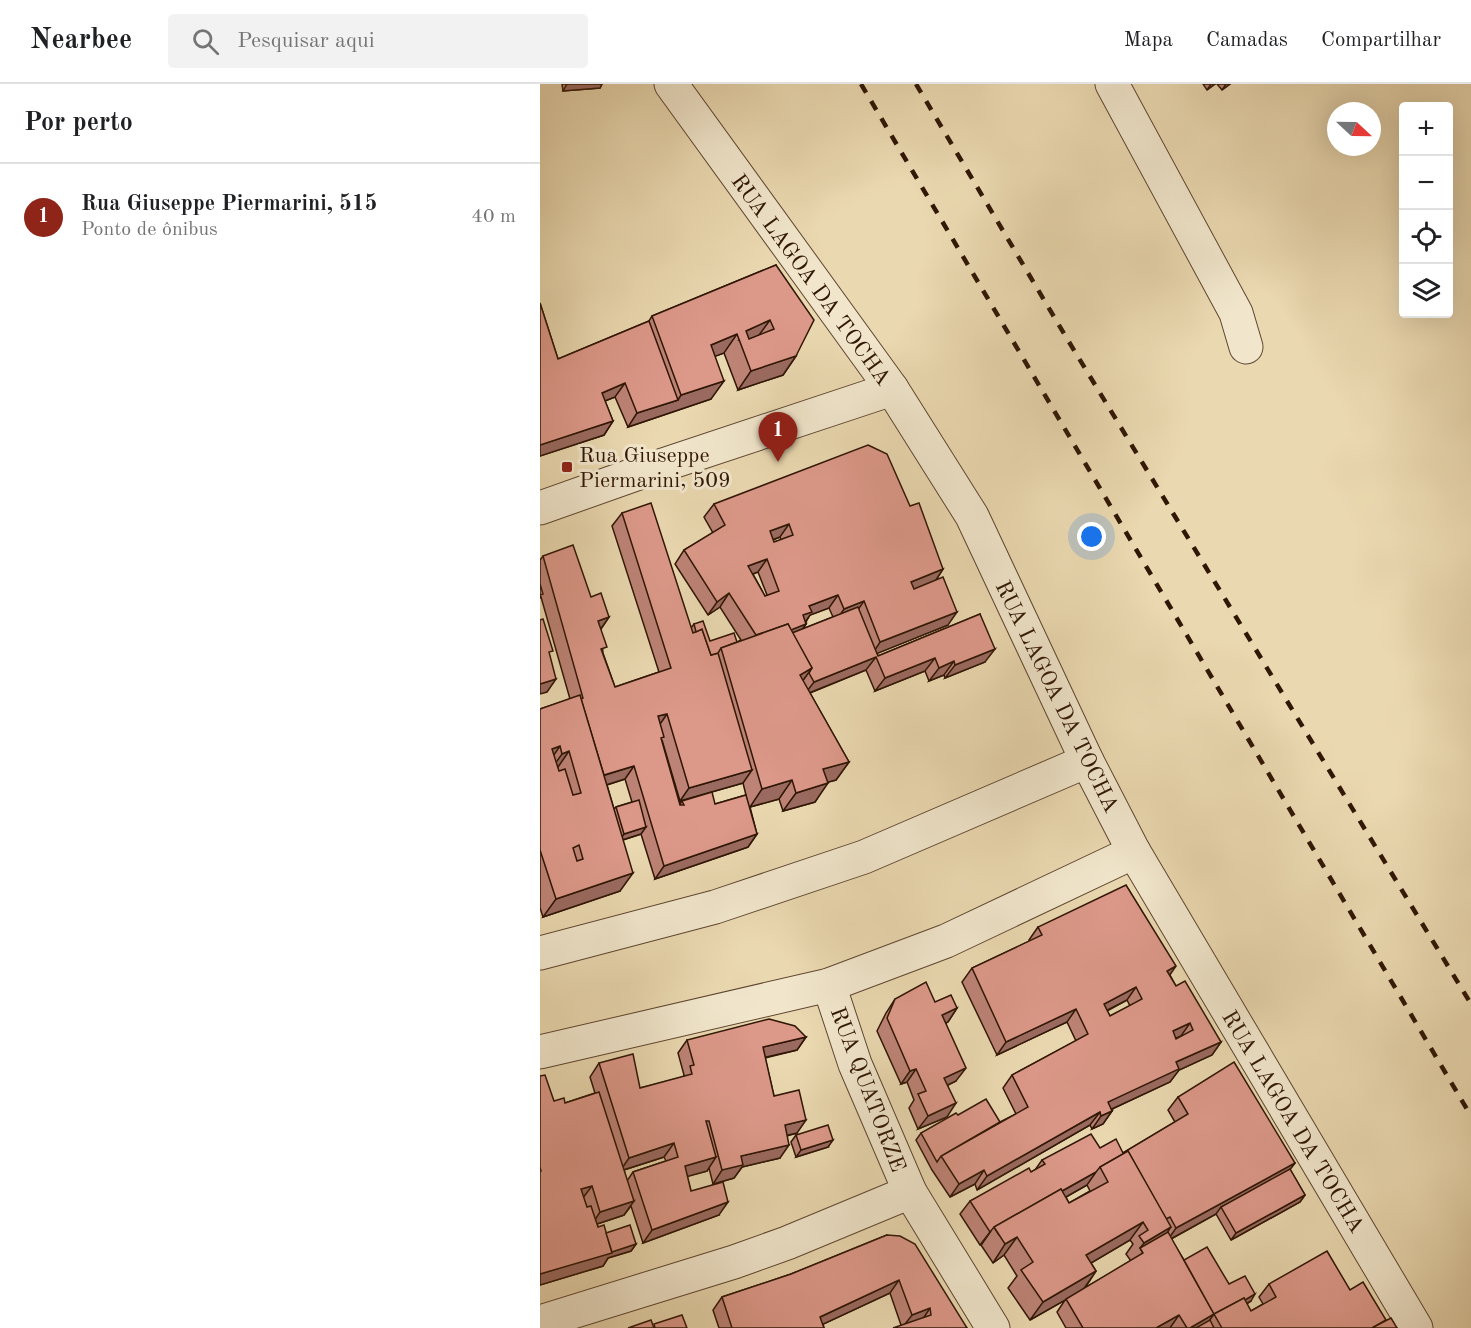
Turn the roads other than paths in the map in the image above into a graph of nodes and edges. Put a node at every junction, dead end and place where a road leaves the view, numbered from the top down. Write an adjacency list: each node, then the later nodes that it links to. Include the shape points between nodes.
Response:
1 (671, 84): 4 (street, RUA LAGOA DA TOCHA)
2 (1112, 84): 3 (street, via 1236,313)
3 (1246, 347)
4 (892, 389): 5 (street); 6 (street, RUA LAGOA DA TOCHA, via 972,516)
5 (540, 508)
6 (1088, 761): 7 (street, RUA LAGOA DA TOCHA); 8 (street, via 864,857 715,907)
7 (1134, 852): 9 (street, via 946,941); 14 (street, RUA LAGOA DA TOCHA)
8 (540, 953)
9 (829, 985): 10 (street); 11 (street, RUA QUATORZE, via 855,1064)
10 (540, 1052)
11 (910, 1192): 12 (street, via 734,1262); 13 (street, RUA QUATORZE)
12 (540, 1322)
13 (993, 1328)
14 (1416, 1328)

